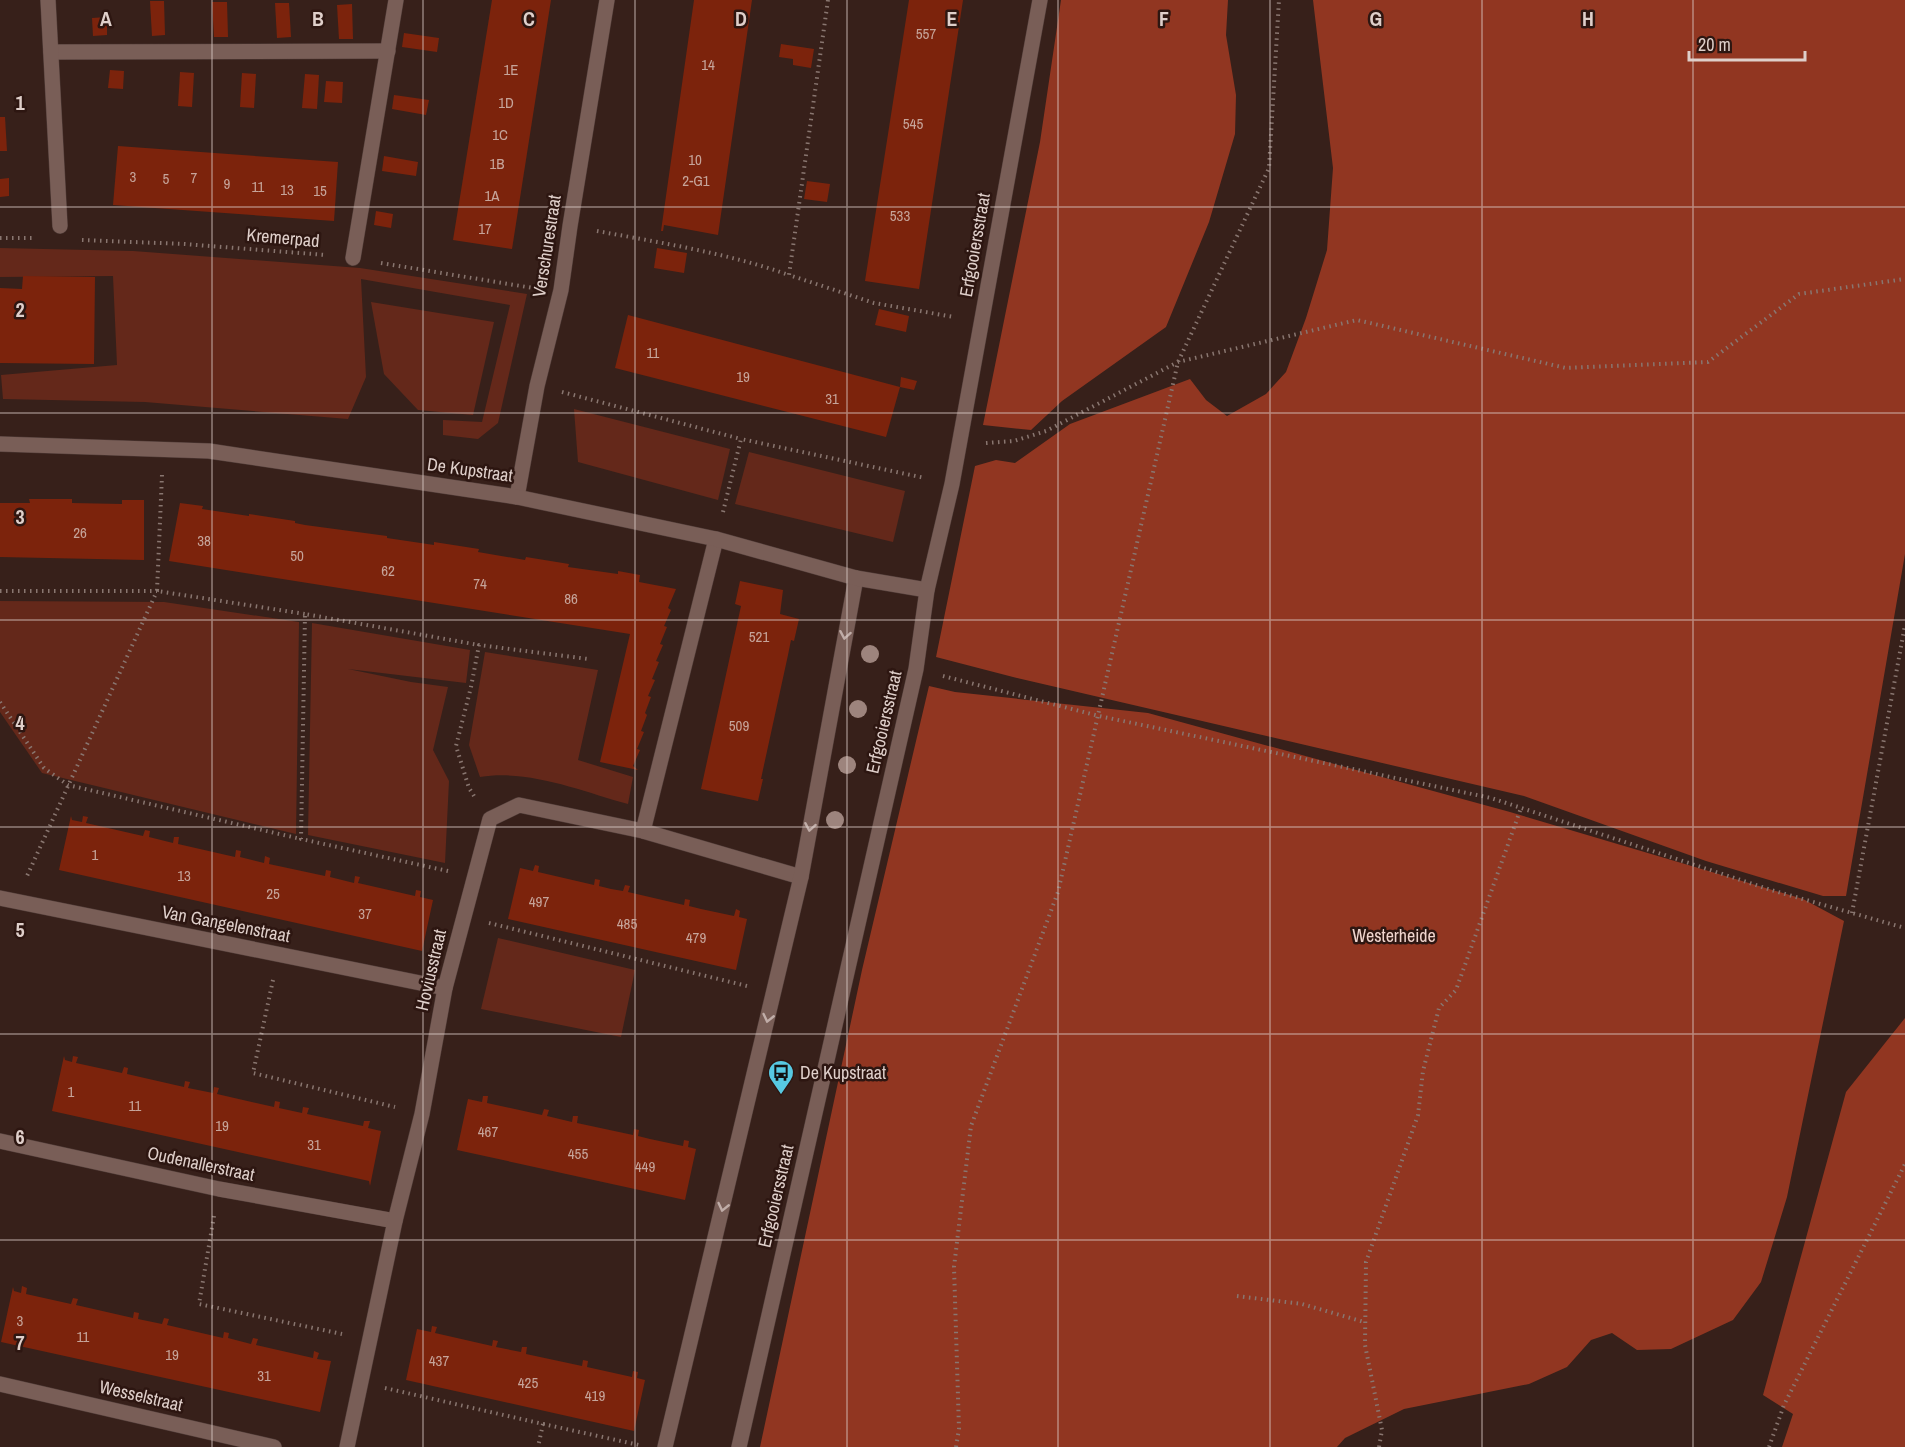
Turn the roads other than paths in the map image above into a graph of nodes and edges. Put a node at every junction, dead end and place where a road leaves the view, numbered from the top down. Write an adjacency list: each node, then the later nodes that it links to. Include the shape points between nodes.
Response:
1 (48, 0): 6 (street)
2 (396, 0): 5 (street)
3 (607, 0): 10 (street, Verschurestraat, via 561,290 537,386)
4 (1040, 0): 13 (street, Erfgooiersstraat, via 952,484)
5 (388, 51): 6 (street); 8 (street)
6 (51, 52): 7 (street)
7 (60, 226)
8 (354, 254)
9 (0, 444): 10 (street, De Kupstraat, via 209,451)
10 (518, 497): 11 (street, De Kupstraat)
11 (716, 538): 12 (street, De Kupstraat); 14 (street)
12 (856, 578): 13 (street, De Kupstraat); 15 (street, one-way to 15)
13 (927, 590): 24 (street, Erfgooiersstraat, via 916,669)
14 (643, 831): 15 (street); 17 (street, Hoviusstraat, via 519,805 490,819)
15 (801, 877): 23 (street, one-way to 23)
16 (7, 900): 17 (street, Van Gangelenstraat)
17 (445, 988): 19 (street, Hoviusstraat, via 422,1114)
18 (0, 1141): 19 (street, Oudenallerstraat, via 219,1189)
19 (395, 1221): 22 (street, Hoviusstraat)
20 (0, 1384): 21 (street, Wesselstraat)
21 (274, 1447)
22 (347, 1447)
23 (665, 1447)
24 (739, 1447)

